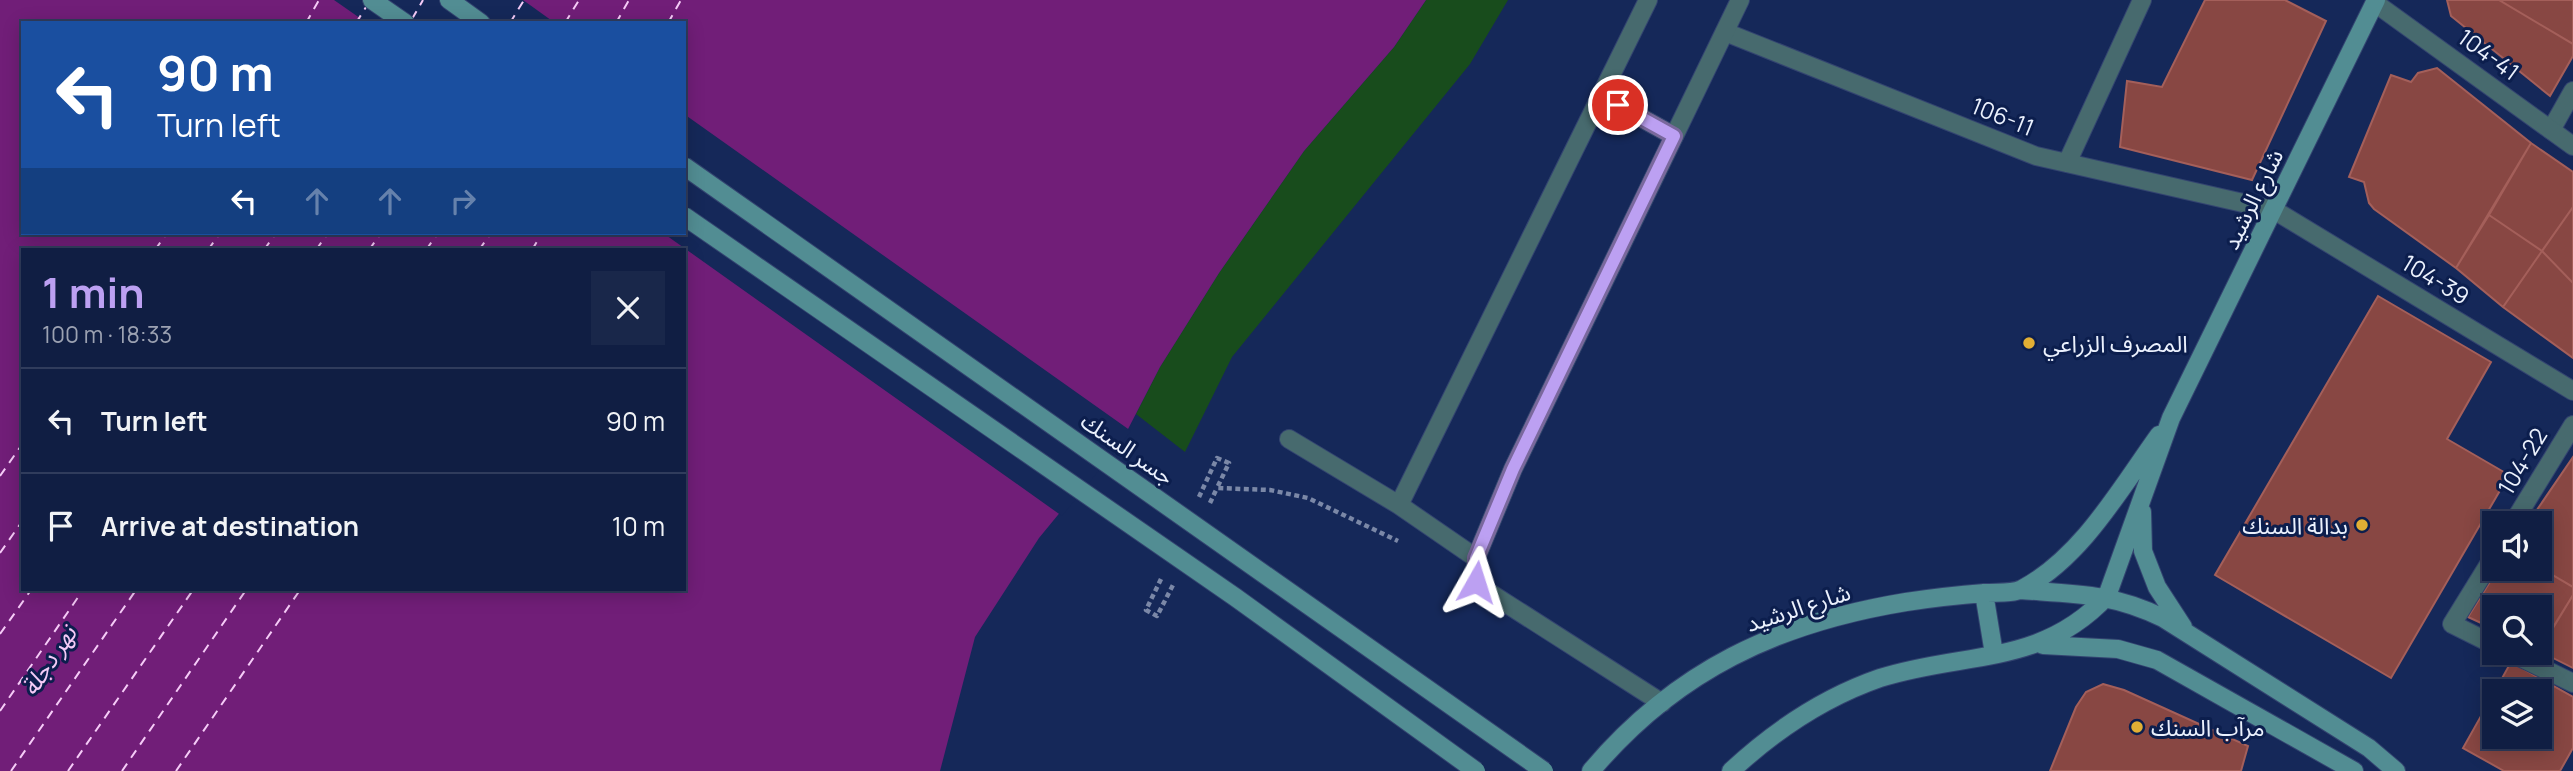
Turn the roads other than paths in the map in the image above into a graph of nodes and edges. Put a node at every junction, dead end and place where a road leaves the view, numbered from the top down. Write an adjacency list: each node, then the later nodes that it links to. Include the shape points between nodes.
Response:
1 (372, 0): 7 (main road)
2 (449, 0): 8 (main road)
3 (1648, 0): 11 (street)
4 (1740, 0): 9 (street)
5 (2142, 0): 15 (street)
6 (2376, 1): 12 (street, 104-41); 17 (main road, شارع الرشيد)
7 (402, 21)
8 (478, 21)
9 (1724, 32): 13 (street); 15 (street, 106-11, via 2036,156)
10 (2573, 91): 12 (street)
11 (1600, 95): 13 (street); 24 (street)
12 (2551, 130): 14 (street, 104-41)
13 (1674, 136): 26 (street, via 1513,469)
14 (2573, 146)
15 (2067, 163): 17 (street, 106-11)
16 (686, 167): 39 (main road, جسر السنك, bridge)
17 (2274, 210): 19 (street, 104-39); 20 (main road, شارع الرشيد)
18 (686, 217): 38 (main road, bridge)
19 (2573, 391)
20 (2171, 418): 23 (main road, شارع الرشيد); 28 (main road, شارع الرشيد, via 2067,555)
21 (2573, 425): 25 (street, 104-22)
22 (1289, 439): 24 (street)
23 (2142, 498): 30 (main road, شارع الرشيد); 31 (main road, via 2143,551 2157,587)
24 (1399, 505): 26 (street)
25 (2521, 511)
26 (1476, 558): 37 (street, via 1476,582 1490,593)
27 (2482, 575): 32 (street, via 2452,624)
28 (2020, 590): 29 (main road, شارع الرشيد); 30 (main road, شارع الرشيد)
29 (1984, 593): 34 (main road); 37 (main road, شارع الرشيد, via 1836,616 1773,636 1705,669)
30 (2107, 596): 31 (main road, شارع الرشيد, via 2134,604); 33 (main road, شارع الرشيد, via 2087,618)
31 (2187, 633): 43 (main road, شارع الرشيد, via 2370,748)
32 (2482, 639)
33 (2039, 645): 34 (main road, شارع الرشيد); 42 (main road, via 2118,649 2157,660)
34 (1994, 654): 41 (main road, شارع الرشيد, via 1881,678 1858,688 1766,738)
35 (2536, 665): 36 (street)
36 (2573, 683)
37 (1662, 703): 40 (main road, شارع الرشيد, via 1617,740)
38 (1476, 771)
39 (1544, 771)
40 (1591, 771)
41 (1731, 771)
42 (2354, 771)
43 (2396, 771)

